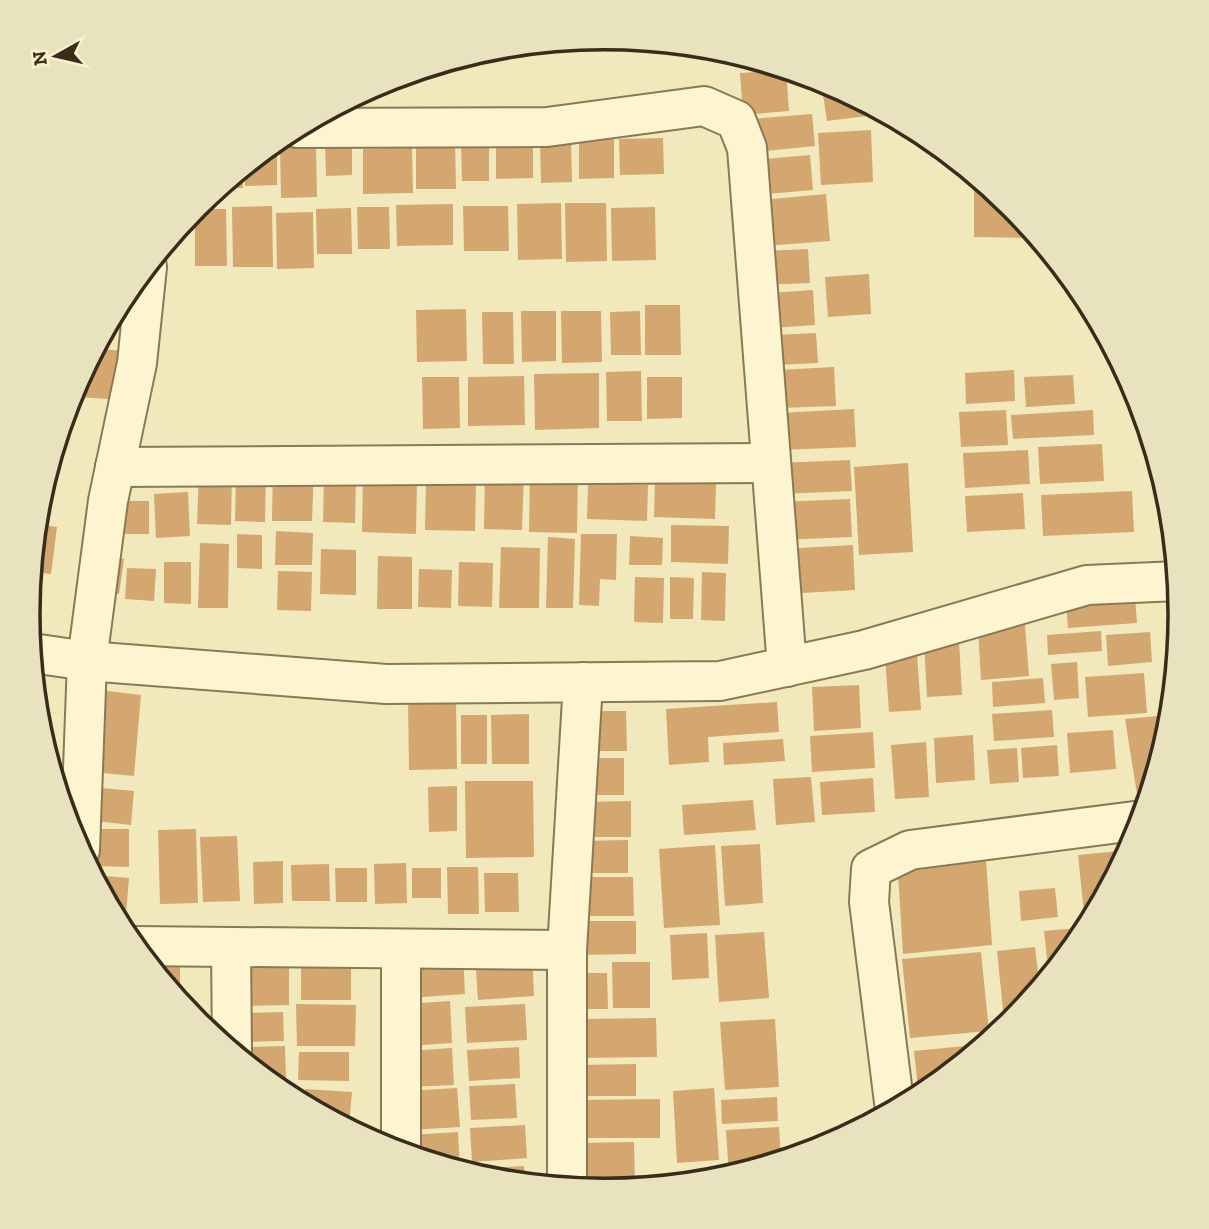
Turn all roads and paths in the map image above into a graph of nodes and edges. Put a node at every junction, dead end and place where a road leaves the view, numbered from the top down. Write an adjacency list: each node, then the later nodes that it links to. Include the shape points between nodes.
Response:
1 (319, 128): 3 (street, via 547,127 705,106 736,120 747,148)
2 (145, 288): 4 (street, via 137,363)
3 (771, 463): 4 (street); 8 (street)
4 (115, 467): 7 (street)
5 (1168, 581): 8 (street, via 1087,585 864,650)
6 (41, 654): 7 (street)
7 (87, 661): 9 (street, via 386,684); 11 (street)
8 (786, 667): 9 (street, via 720,681)
9 (583, 682): 15 (street)
10 (1129, 822): 17 (street, via 910,850 870,869 869,902)
11 (81, 825)
12 (148, 946): 13 (street)
13 (231, 947): 14 (street); 16 (street)
14 (401, 949): 15 (street); 18 (street)
15 (567, 950): 19 (street)
16 (232, 1039)
17 (894, 1099)
18 (401, 1141)
19 (567, 1178)

